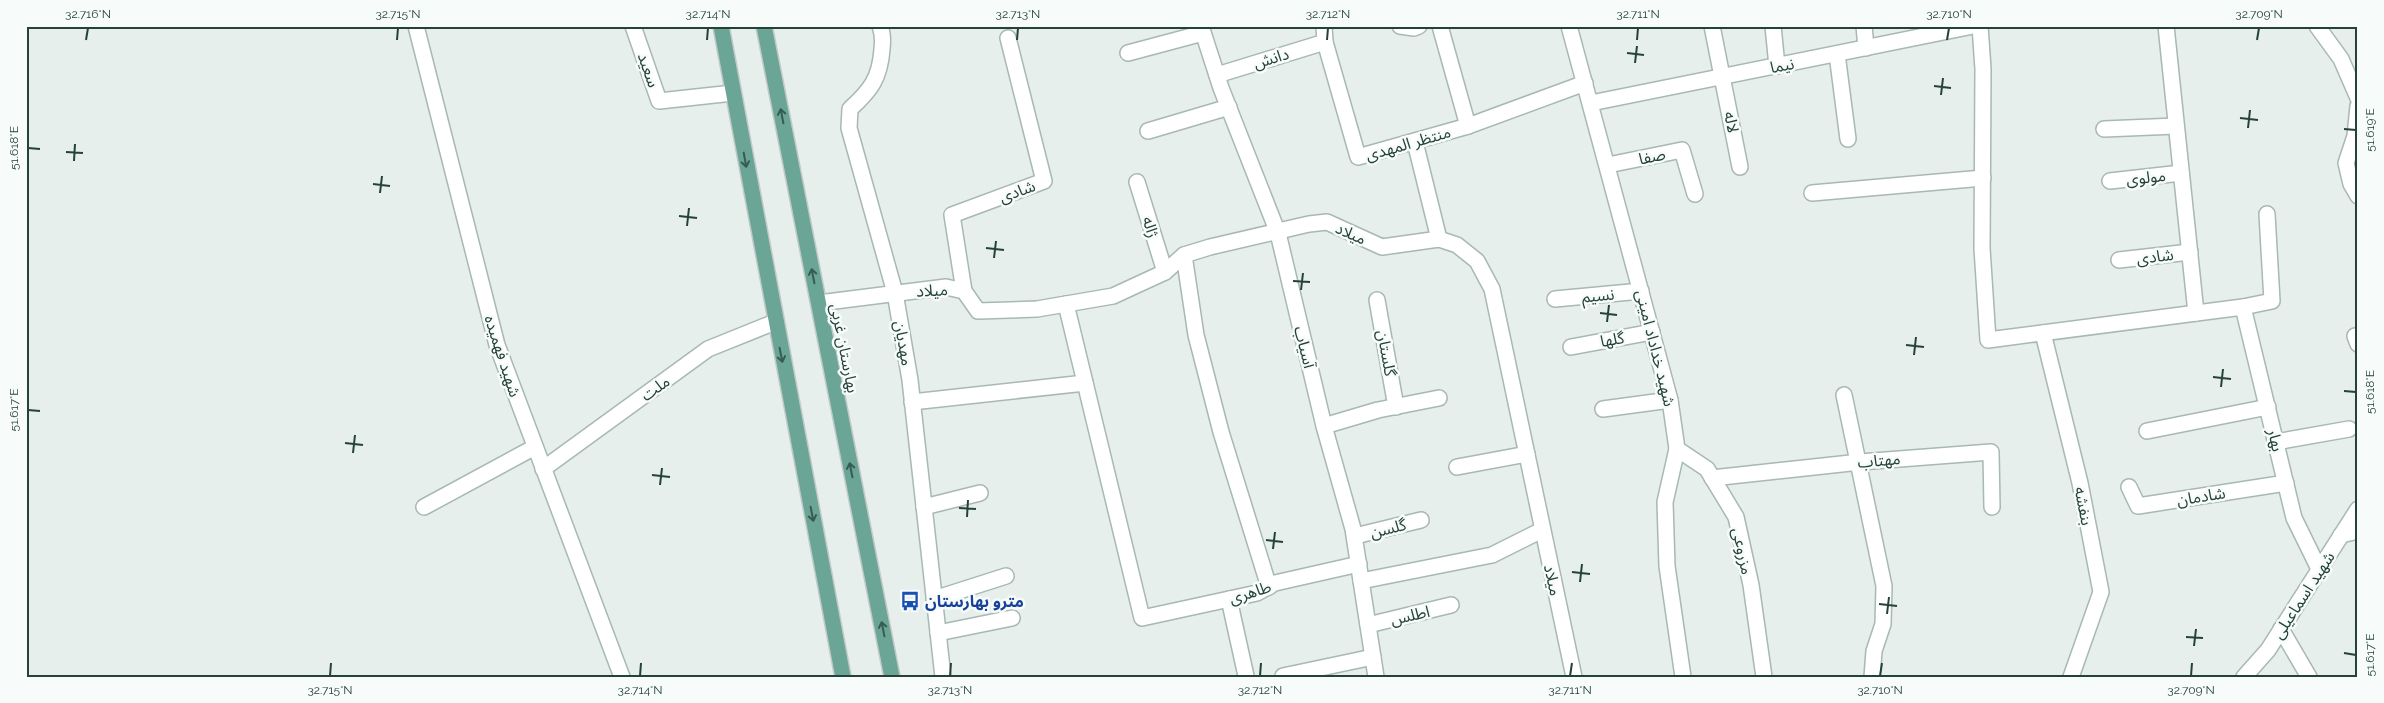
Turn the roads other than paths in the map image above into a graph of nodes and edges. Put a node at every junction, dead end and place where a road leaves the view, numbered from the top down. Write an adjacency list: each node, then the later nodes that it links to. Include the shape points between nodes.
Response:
1 (416, 26): 80 (street, شهید فهمیده, via 497,345)
2 (633, 26): 28 (street, سعید, via 659,101)
3 (721, 26): 28 (main road)
4 (764, 26): 60 (main road, بهارستان غربی, one-way to 4)
5 (880, 26): 57 (street, مهدیان, via 883,34 878,77 850,109 849,128)
6 (1324, 26): 20 (street, منتظر المهدی)
7 (1400, 26): 8 (street)
8 (1419, 26)
9 (1440, 26): 33 (street)
10 (1569, 26): 27 (street, شهید خداداد امینی)
11 (1712, 26): 26 (street, لاله)
12 (1773, 26): 24 (street)
13 (1864, 26): 21 (street)
14 (1973, 26): 21 (street, نیما)
15 (1980, 26): 42 (street)
16 (2166, 26): 34 (street)
17 (2317, 26): 29 (street, via 2341,59)
18 (1202, 29): 22 (street); 25 (street, آسیاب)
19 (1008, 38): 55 (street, شادی, via 1044,181 952,215)
20 (1325, 42): 25 (street, دانش); 38 (street, منتظر المهدی, via 1358,157)
21 (1866, 48): 23 (street, نیما)
22 (1128, 53)
23 (1837, 54): 24 (street, نیما); 37 (street)
24 (1777, 66): 26 (street, نیما)
25 (1217, 75): 32 (street, آسیاب)
26 (1724, 77): 30 (street, نیما); 40 (street, لاله)
27 (1585, 83): 30 (street, شهید خداداد امینی); 33 (street, منتظر المهدی)
28 (733, 93): 64 (main road, one-way to 64)
29 (2358, 98)
30 (1591, 104): 39 (street, شهید خداداد امینی)
31 (2358, 106): 47 (street, via 2355,136 2346,163)
32 (1229, 107): 36 (street); 49 (street, آسیاب)
33 (1468, 126): 38 (street, منتظر المهدی)
34 (2176, 126): 35 (street); 41 (street)
35 (2104, 129)
36 (1148, 131)
37 (1848, 139)
38 (1415, 142): 50 (street)
39 (1608, 165): 46 (street, صفا, via 1682,150); 56 (street, شهید خداداد امینی)
40 (1740, 167)
41 (2181, 173): 43 (street, مولوی); 51 (street)
42 (1983, 178): 45 (street); 66 (street, via 1982,248 1988,340)
43 (2110, 181)
44 (1137, 182): 54 (street, ژاله)
45 (1812, 193)
46 (1695, 194)
47 (2358, 196)
48 (2267, 214): 62 (street, via 2272,301)
49 (1278, 233): 50 (street, میلاد, via 1327,222 1382,247); 52 (street, میلاد); 76 (street, آسیاب)
50 (1438, 239): 82 (street, میلاد, via 1456,244 1477,261 1492,289)
51 (2190, 252): 53 (street, شادی); 63 (street)
52 (1184, 255): 54 (street, میلاد); 103 (street, via 1196,335 1221,432)
53 (2120, 260)
54 (1165, 272): 61 (street, میلاد, via 1113,296)
55 (964, 291): 57 (street, میلاد, via 946,287); 61 (street, میلاد, via 978,312)
56 (1642, 291): 58 (street, نسیم); 65 (street, شهید خداداد امینی)
57 (895, 293): 60 (street, میلاد); 72 (street, مهدیان)
58 (1555, 299)
59 (1377, 300): 73 (street, گلستان)
60 (819, 303): 116 (main road, بهارستان غربی, one-way to 60)
61 (1066, 304): 68 (street)
62 (2243, 307): 63 (street); 74 (street, بهار)
63 (2196, 313): 66 (street)
64 (775, 322): 85 (street, ملت, via 708,349); 115 (main road, one-way to 115)
65 (1652, 332): 67 (street, گلها); 71 (street, شهید خداداد امینی)
66 (2043, 333): 123 (street, بنفشه, via 2080,483 2101,592)
67 (1571, 346)
68 (1085, 383): 72 (street); 105 (street, طاهری, via 1142,618)
69 (1844, 395): 83 (street)
70 (1438, 398): 73 (street)
71 (1670, 400): 75 (street); 81 (street, شهید خداداد امینی)
72 (912, 402): 91 (street, مهدیان)
73 (1396, 406): 76 (street)
74 (2268, 407): 78 (street); 79 (street, بهار)
75 (1603, 409)
76 (1324, 426): 98 (street, آسیاب)
77 (2349, 429): 79 (street)
78 (2147, 431)
79 (2276, 442): 87 (street, بهار)
80 (535, 447): 85 (street, شهید فهمیده); 90 (street)
81 (1677, 449): 86 (street, مزروعی, via 1707,469); 120 (street, شهید خداداد امینی, via 1665,502 1667,566)
82 (1527, 454): 84 (street); 95 (street, میلاد)
83 (1860, 462): 86 (street, مهتاب); 92 (street, مهتاب, via 1992,452); 122 (street, via 1884,586 1882,624 1874,651)
84 (1457, 467)
85 (543, 469): 114 (street, شهید فهمیده)
86 (1712, 478): 121 (street, مزروعی, via 1736,517 1751,585)
87 (2286, 483): 88 (street, شادمان, via 2138,506); 100 (street, بهار, via 2294,518)
88 (2129, 487)
89 (980, 493): 91 (street)
90 (424, 507)
91 (924, 507): 104 (street, مهدیان)
92 (1992, 507)
93 (2358, 509): 97 (street, شهید اسماعیلی)
94 (1421, 520): 98 (street, گلسن)
95 (1542, 530): 102 (street, via 1492,555); 119 (street, میلاد)
96 (2358, 531): 97 (street)
97 (2341, 535): 100 (street, شهید اسماعیلی)
98 (1354, 536): 99 (street, آسیاب)
99 (1359, 564): 102 (street, آسیاب); 103 (street, طاهری)
100 (2319, 569): 109 (street, شهید اسماعیلی)
101 (1006, 576): 104 (street)
102 (1361, 581): 108 (street, آسیاب)
103 (1269, 587): 105 (street, طاهری)
104 (934, 599): 110 (street, مهدیان)
105 (1230, 599): 112 (street)
106 (1451, 605): 108 (street, اطلس)
107 (1012, 618): 110 (street)
108 (1368, 625): 111 (street, آسیاب)
109 (2281, 629): 124 (street, شهید اسماعیلی, via 2268,650); 125 (street)
110 (938, 633): 117 (street, مهدیان)
111 (1373, 656): 113 (street); 118 (street, آسیاب)
112 (1246, 676)
113 (1283, 676)
114 (622, 677)
115 (843, 677)
116 (892, 677)
117 (943, 677)
118 (1376, 677)
119 (1574, 677)
120 (1683, 677)
121 (1764, 677)
122 (1872, 677)
123 (2071, 677)
124 (2244, 677)
125 (2309, 677)

